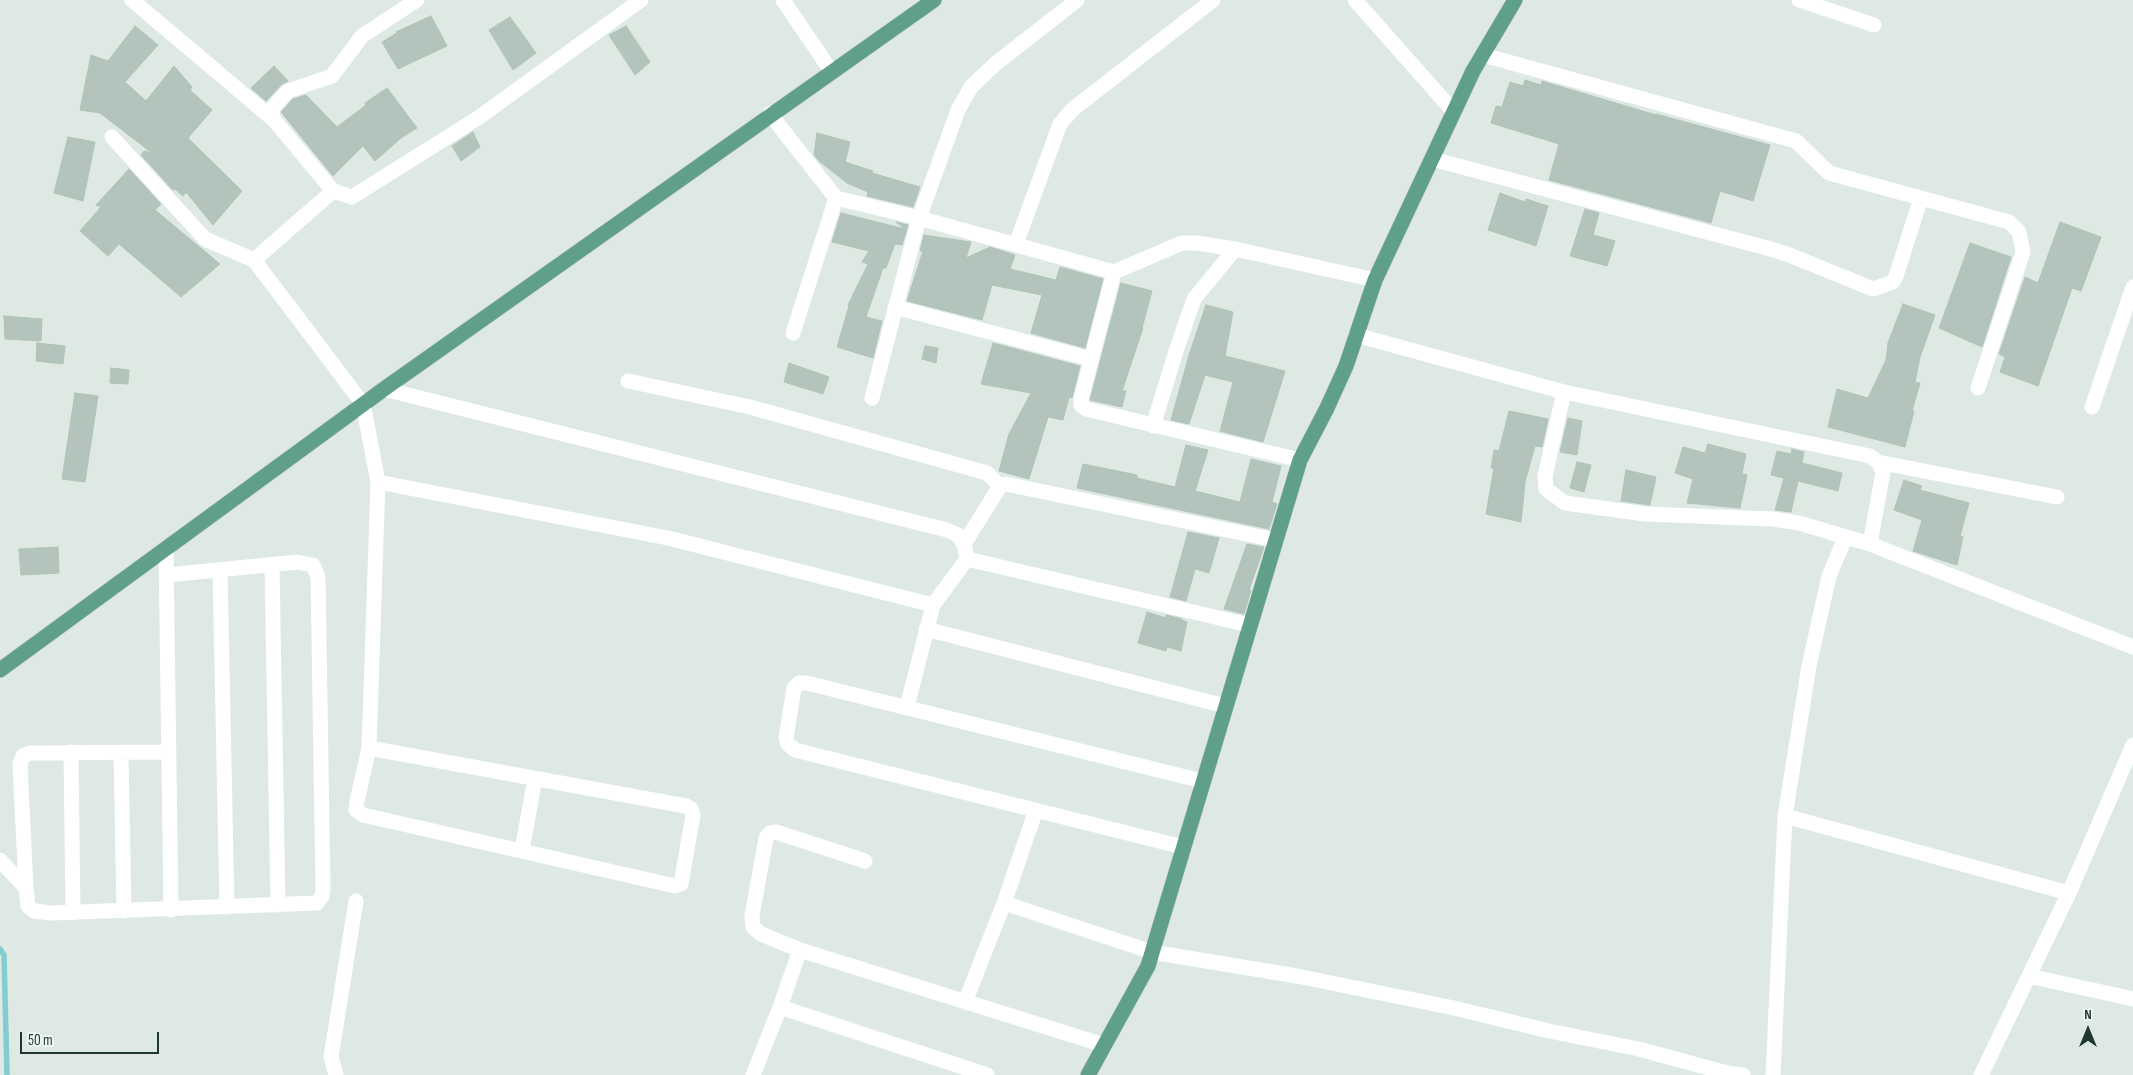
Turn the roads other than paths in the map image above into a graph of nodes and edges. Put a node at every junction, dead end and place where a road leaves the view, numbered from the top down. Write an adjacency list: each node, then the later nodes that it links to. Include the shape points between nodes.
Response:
1 (132, 0): 18 (street)
2 (417, 0): 18 (street, via 362,36 332,76 288,91 271,110)
3 (641, 0): 21 (street, via 478,118 352,197)
4 (783, 0): 12 (street)
5 (798, 0): 12 (street)
6 (934, 0): 15 (main road)
7 (1077, 0): 24 (street, via 970,87 958,110)
8 (1213, 0): 25 (street, via 1073,109 1060,124)
9 (1355, 0): 16 (street)
10 (1515, 0): 14 (main road)
11 (1799, 0): 13 (street)
12 (795, 18): 15 (street)
13 (1874, 25)
14 (1483, 55): 16 (main road); 23 (street, via 1796,141 1829,173)
15 (831, 71): 17 (main road)
16 (1454, 112): 20 (main road)
17 (770, 114): 22 (street); 37 (main road)
18 (274, 120): 21 (street)
19 (112, 138): 27 (street, via 205,239)
20 (1432, 159): 23 (street, via 1787,254 1873,289 1893,282); 29 (main road)
21 (333, 191): 27 (street)
22 (836, 198): 24 (street); 32 (street)
23 (1921, 198): 36 (street, via 2009,222 2019,232 2023,252)
24 (918, 218): 25 (street); 31 (street)
25 (1016, 244): 28 (street)
26 (1235, 249): 28 (street, via 1182,243); 29 (street); 42 (street, via 1194,299)
27 (254, 260): 40 (street)
28 (1114, 272): 34 (street)
29 (1375, 280): 33 (main road)
30 (2133, 287): 41 (street)
31 (896, 307): 34 (street); 39 (street)
32 (793, 333)
33 (1356, 335): 38 (street); 43 (main road, via 1346,366)
34 (1092, 360): 42 (street, via 1081,405)
35 (628, 381): 46 (street, via 750,407 987,473)
36 (1978, 388)
37 (384, 389): 40 (main road); 50 (street, via 947,530 958,535)
38 (1564, 392): 44 (street, via 1870,456); 48 (street, via 1545,476 1546,489 1565,503 1645,514 1772,519 1799,523)
39 (872, 398)
40 (363, 404): 45 (street); 52 (main road)
41 (2092, 407)
42 (1153, 426): 43 (street)
43 (1300, 460): 49 (main road)
44 (1878, 462): 47 (street); 51 (street, via 1883,472)
45 (378, 482): 57 (street, via 668,538); 65 (street)
46 (1000, 486): 49 (street, via 1006,484); 50 (street)
47 (2057, 497)
48 (1845, 538): 51 (street); 72 (street, via 1829,576 1809,666)
49 (1275, 540): 58 (main road)
50 (964, 544): 53 (street)
51 (1870, 544): 60 (street)
52 (166, 551): 56 (street); 61 (main road)
53 (967, 559): 57 (street); 58 (street)
54 (272, 565): 55 (street); 81 (street); 81 (street, via 297,562 313,565 318,577 319,626 322,896 317,903)
55 (220, 570): 56 (street); 82 (street)
56 (167, 575): 68 (street)
57 (933, 606): 59 (street)
58 (1249, 625): 62 (main road)
59 (926, 629): 62 (street); 63 (street)
60 (2133, 647)
61 (0, 670)
62 (1225, 706): 70 (main road)
63 (907, 707): 70 (street); 71 (street, via 799,683 794,688 786,738 795,750)
64 (2133, 745): 78 (street)
65 (369, 748): 69 (street); 74 (street, via 356,810 363,815)
66 (71, 752): 67 (street); 77 (street, via 30,753 23,756 20,764); 85 (street)
67 (120, 752): 68 (street); 84 (street)
68 (169, 752): 83 (street)
69 (535, 779): 74 (street); 74 (street, via 691,809 693,815 684,877 676,886)
70 (1202, 781): 73 (main road)
71 (1036, 810): 73 (street); 80 (street)
72 (1785, 816): 78 (street); 98 (street)
73 (1183, 847): 87 (main road)
74 (522, 850)
75 (0, 860): 77 (street)
76 (864, 861): 86 (street, via 776,832 766,838 752,916 753,927 761,934)
77 (26, 888): 85 (street, via 28,906 34,911)
78 (2069, 893): 88 (street)
79 (356, 901): 93 (street, via 331,1057)
80 (1004, 903): 87 (street); 90 (street)
81 (278, 905): 82 (street)
82 (227, 907): 83 (street)
83 (171, 910): 84 (street)
84 (124, 911): 85 (street)
85 (73, 913)
86 (800, 950): 90 (street); 91 (street)
87 (1152, 952): 92 (main road, via 1148,966); 97 (street, via 1297,976 1454,1008)
88 (2029, 976): 89 (street); 99 (street)
89 (2133, 999)
90 (965, 1002): 92 (street)
91 (780, 1007): 94 (street); 95 (street)
92 (1104, 1045): 96 (main road)
93 (336, 1075)
94 (754, 1075)
95 (987, 1075)
96 (1088, 1075)
97 (1744, 1075)
98 (1773, 1075)
99 (1981, 1075)

